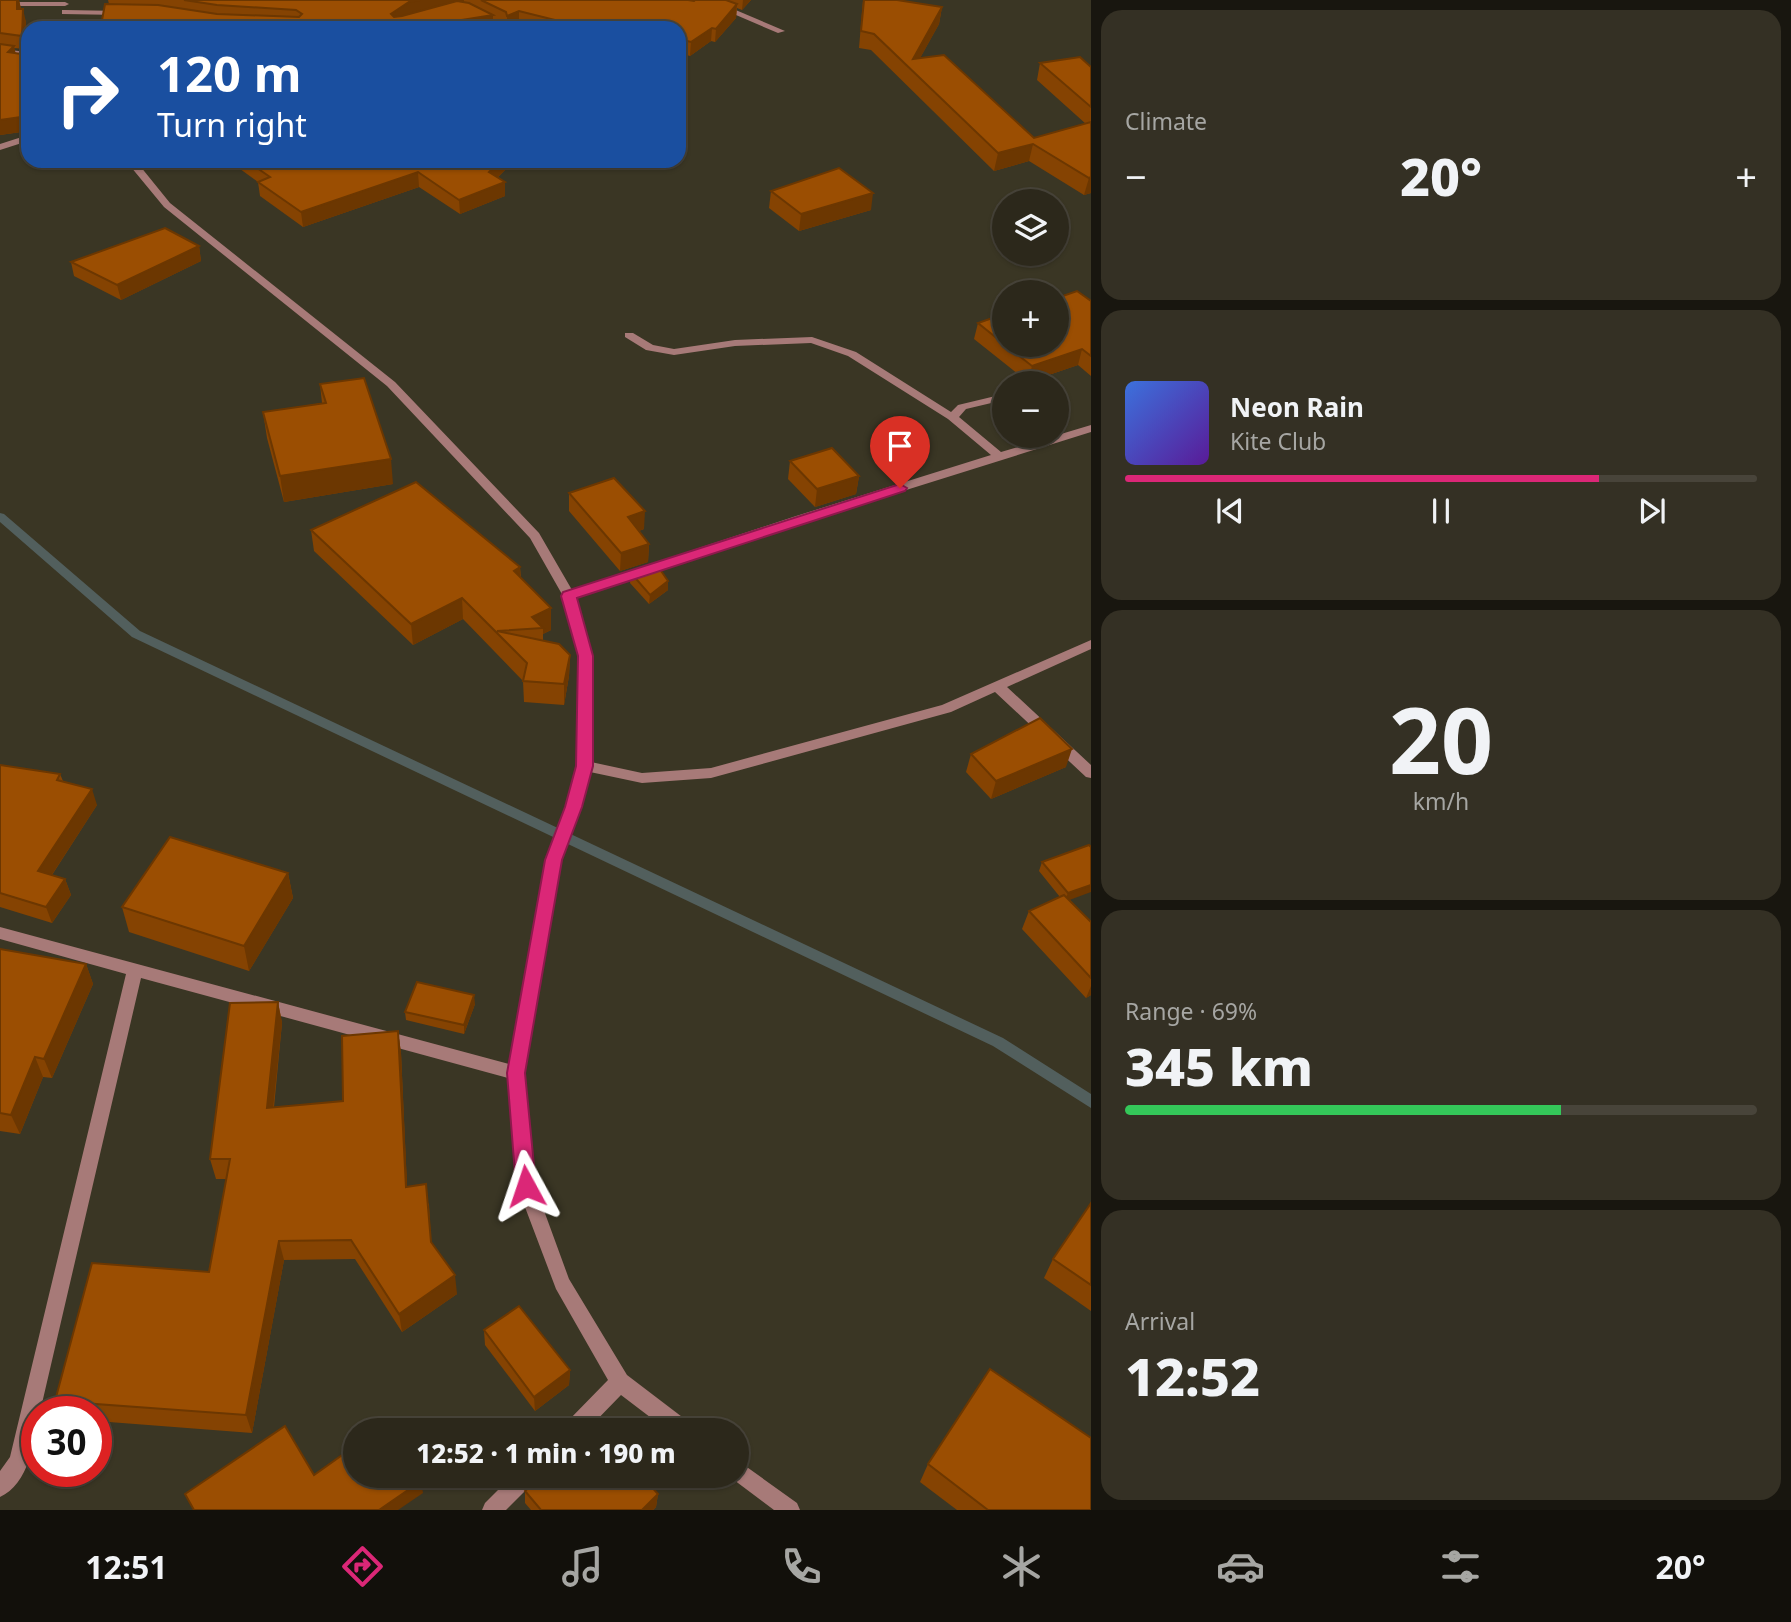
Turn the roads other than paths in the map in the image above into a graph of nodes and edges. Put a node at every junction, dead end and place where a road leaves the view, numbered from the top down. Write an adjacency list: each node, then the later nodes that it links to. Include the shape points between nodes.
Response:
1 (705, 0): 7 (street)
2 (0, 4): 3 (street)
3 (65, 9): 5 (street)
4 (465, 9): 6 (street)
5 (133, 13)
6 (488, 21)
7 (780, 31)
8 (0, 52): 9 (street)
9 (21, 54)
10 (21, 140): 11 (street)
11 (0, 147)
12 (137, 168): 19 (street, via 167,205 391,384 535,536)
13 (629, 335): 15 (street, via 650,348 674,352 735,343 811,340 852,354)
14 (992, 400): 15 (street, via 961,407)
15 (952, 417): 18 (street)
16 (1091, 428): 17 (street)
17 (1070, 435): 18 (street)
18 (1000, 457): 19 (street)
19 (569, 596): 22 (street, via 585,656)
20 (1091, 644): 21 (street)
21 (997, 686): 22 (street, via 946,709 711,773 642,778); 23 (street)
22 (584, 766): 26 (street, via 553,860)
23 (1091, 773)
24 (0, 933): 25 (street)
25 (135, 969): 26 (street); 31 (street, via 19,1462)
26 (516, 1073): 27 (street, via 526,1186 562,1283)
27 (620, 1382): 28 (street); 29 (street)
28 (585, 1418)
29 (667, 1418)
30 (749, 1479): 34 (street)
31 (0, 1487)
32 (514, 1488): 33 (street)
33 (492, 1510)
34 (790, 1510)

